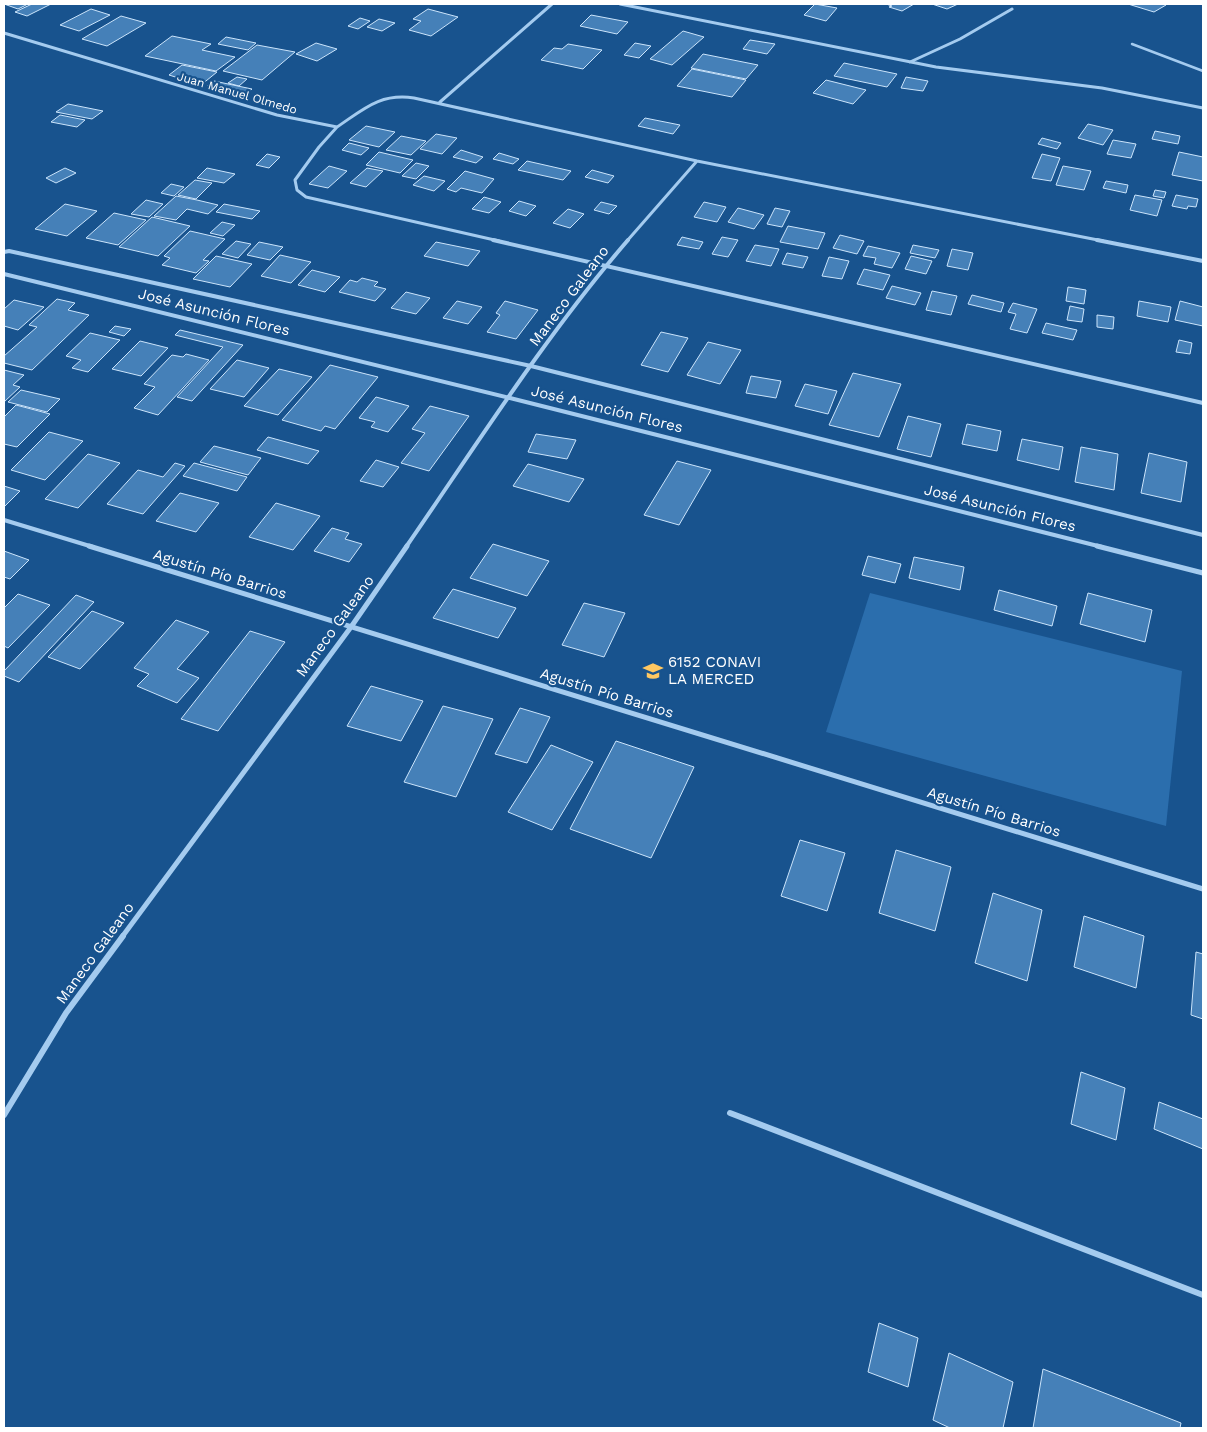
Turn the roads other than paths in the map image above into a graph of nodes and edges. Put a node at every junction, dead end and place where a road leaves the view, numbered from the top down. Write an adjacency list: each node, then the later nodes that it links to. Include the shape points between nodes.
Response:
1 (552, 4): 8 (street)
2 (620, 4): 6 (street)
3 (1012, 9): 6 (street, via 960,39)
4 (4, 34): 10 (street, Juan Manuel Olmedo, via 277,115)
5 (1132, 44): 7 (lane)
6 (910, 62): 9 (street, via 1102,88)
7 (1203, 71)
8 (440, 102): 10 (street, via 388,97); 11 (street)
9 (1203, 108)
10 (337, 127): 14 (street, via 295,180 296,190 306,197)
11 (697, 160): 13 (street); 14 (street, Maneco Galeano)
12 (4, 252): 16 (street, José Asunción Flores)
13 (1203, 261)
14 (605, 267): 16 (street, Maneco Galeano); 18 (street)
15 (4, 274): 17 (street, José Asunción Flores)
16 (531, 366): 17 (street, Maneco Galeano); 20 (street, José Asunción Flores)
17 (510, 398): 21 (street, José Asunción Flores); 22 (street, Maneco Galeano)
18 (1203, 403)
19 (4, 520): 22 (street, Agustín Pío Barrios)
20 (1203, 534)
21 (1203, 573)
22 (350, 627): 23 (street, Agustín Pío Barrios); 25 (street, Maneco Galeano, via 66,1013)
23 (1203, 889)
24 (730, 1114): 26 (street)
25 (4, 1115)
26 (1203, 1294)

